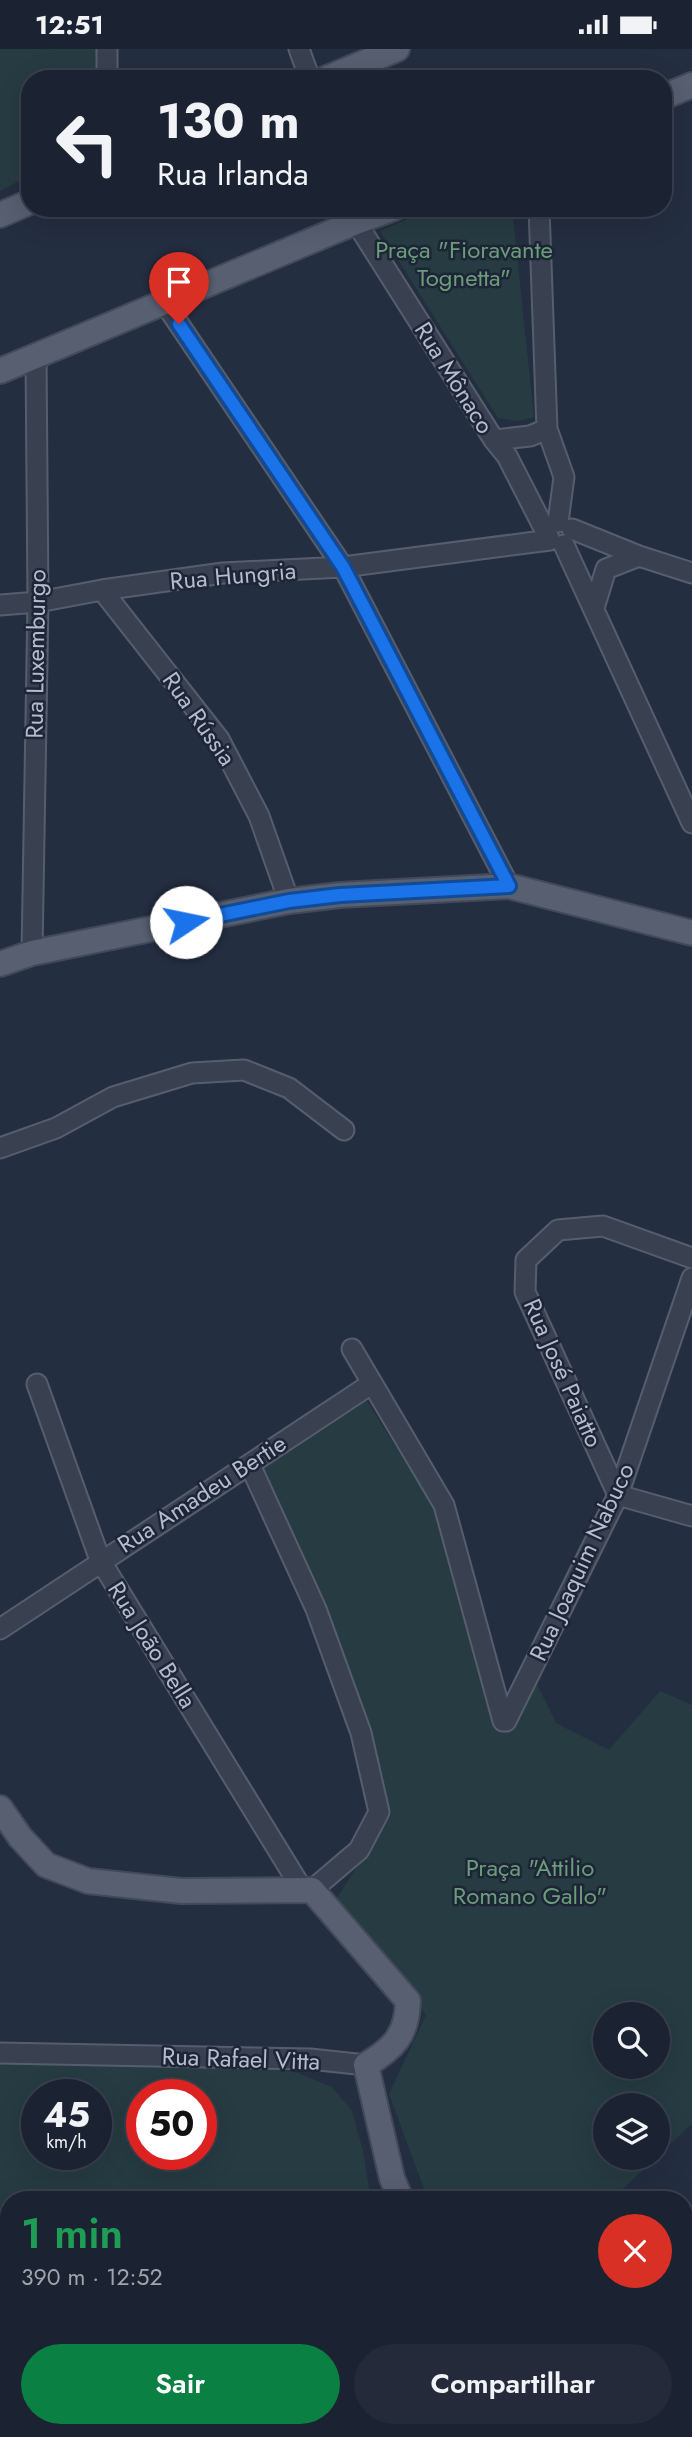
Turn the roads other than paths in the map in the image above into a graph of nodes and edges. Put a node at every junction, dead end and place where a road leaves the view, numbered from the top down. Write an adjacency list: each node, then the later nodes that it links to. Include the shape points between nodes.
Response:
1 (107, 49): 4 (street)
2 (299, 49): 5 (street)
3 (397, 49): 6 (main road)
4 (107, 70)
5 (307, 70)
6 (347, 70)
7 (692, 85): 8 (main road)
8 (672, 93)
9 (21, 206): 10 (main road)
10 (0, 215)
11 (370, 217): 13 (main road)
12 (539, 217): 17 (street)
13 (356, 222): 14 (main road); 18 (street, Rua Mônaco)
14 (164, 302): 15 (main road); 21 (street)
15 (36, 356): 16 (main road); 24 (street, Rua Luxemburgo)
16 (0, 371)
17 (547, 429): 18 (street); 19 (street, via 564,477)
18 (494, 440): 19 (street, Rua Mônaco)
19 (558, 534): 20 (street); 21 (street, Rua Hungria); 26 (street, Rua Mônaco)
20 (639, 557): 22 (street); 26 (street, via 606,569)
21 (343, 567): 23 (street, Rua Hungria, via 223,573); 30 (street)
22 (692, 573)
23 (102, 590): 24 (street, Rua Hungria); 31 (street, Rua Rússia, via 219,739 259,815)
24 (38, 602): 25 (street, Rua Hungria); 35 (street, Rua Luxemburgo)
25 (0, 605)
26 (594, 608): 27 (street, Rua Mônaco)
27 (671, 779): 28 (street); 29 (street, Rua Mônaco)
28 (692, 786)
29 (692, 823)
30 (509, 886): 31 (main road); 32 (main road)
31 (289, 901): 35 (main road)
32 (638, 919): 33 (main road); 34 (main road)
33 (692, 933)
34 (692, 952)
35 (32, 953): 36 (main road)
36 (0, 964)
37 (344, 1130): 38 (street, via 289,1088 244,1070 192,1073 113,1097 56,1128)
38 (0, 1148)
39 (692, 1258): 45 (street, Rua José Paiatto, via 603,1226 558,1230 526,1260 525,1292)
40 (692, 1278): 45 (street, Rua Joaquim Nabuco)
41 (352, 1349): 43 (street)
42 (37, 1384): 47 (street, Rua João Bella)
43 (371, 1384): 44 (street, Rua Amadeu Bertie); 45 (street, Rua Joaquim Nabuco, via 444,1505 503,1721 509,1719)
44 (250, 1465): 47 (street, Rua Amadeu Bertie); 50 (street, via 316,1609 361,1733 379,1812 359,1850)
45 (618, 1495): 46 (street)
46 (692, 1516)
47 (100, 1560): 48 (street, Rua Amadeu Bertie); 50 (street, Rua João Bella)
48 (0, 1629)
49 (0, 1808): 50 (main road, via 46,1865 88,1881 181,1892)
50 (307, 1890): 52 (main road, via 408,2001 407,2023 389,2051)
51 (0, 2053): 52 (street, Rua Rafael Vitta, via 310,2059)
52 (366, 2065): 53 (main road)
53 (396, 2191)

